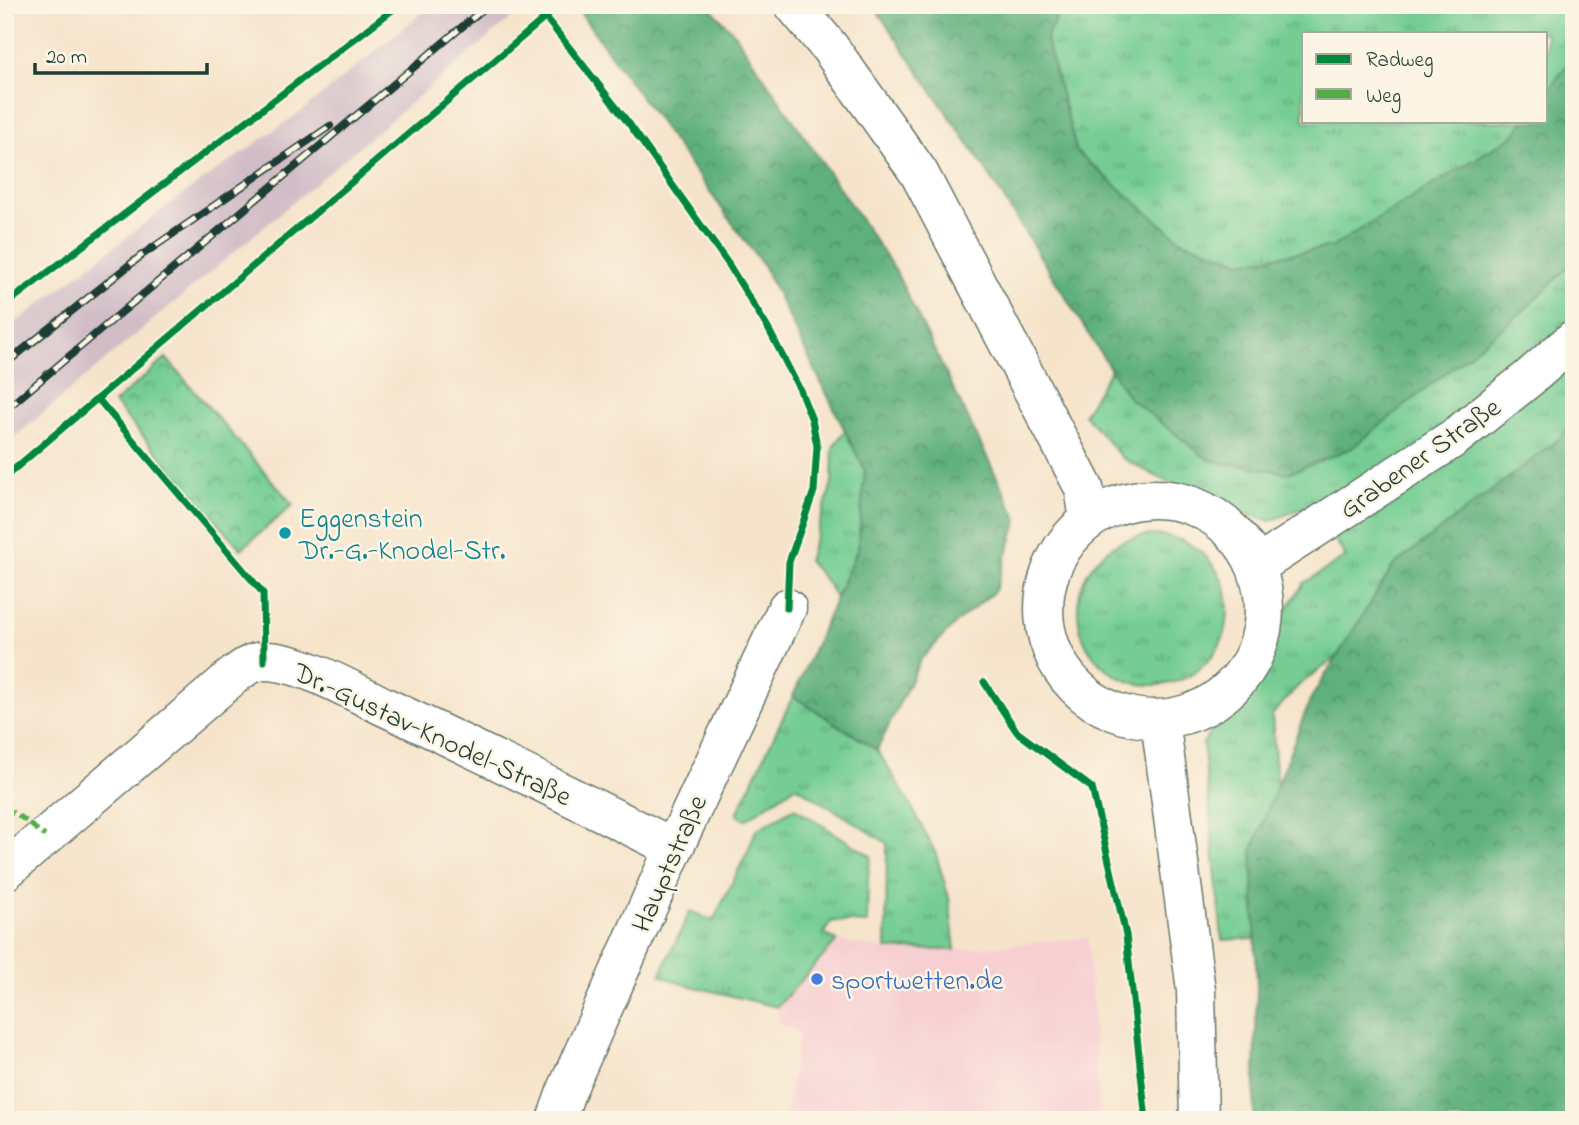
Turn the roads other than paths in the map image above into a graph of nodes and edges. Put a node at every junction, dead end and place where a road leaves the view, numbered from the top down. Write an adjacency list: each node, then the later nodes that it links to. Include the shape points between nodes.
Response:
1 (794, 5): 3 (street, via 919,173 1084,488)
2 (1574, 340): 4 (street, Grabener Straße, via 1454,439)
3 (1089, 519): 4 (street, via 1125,502 1164,498 1203,509 1235,533); 6 (street, via 1064,545 1047,578 1043,613 1051,649 1069,679 1094,702 1125,716)
4 (1256, 566): 6 (street, via 1266,607 1258,649 1235,685 1201,710)
5 (787, 608): 7 (street, Hauptstraße)
6 (1160, 720): 10 (street, via 1196,990)
7 (674, 848): 8 (street, Dr.-Gustav-Knodel-Straße, via 314,673 264,661 250,664 232,677); 9 (street, Hauptstraße)
8 (5, 871)
9 (556, 1120)
10 (1199, 1120)

